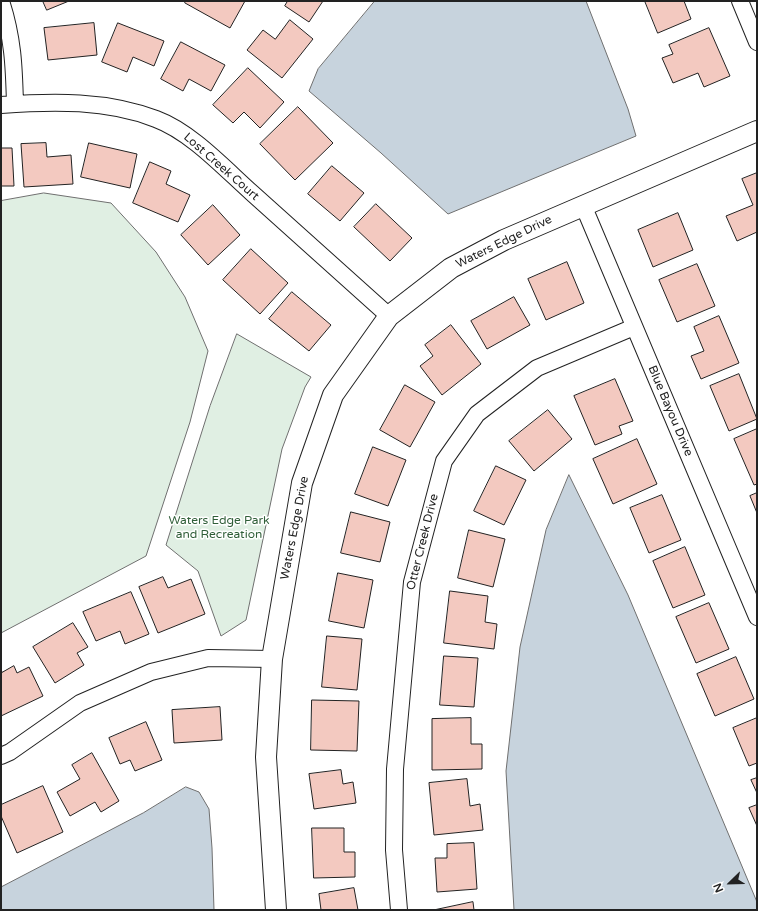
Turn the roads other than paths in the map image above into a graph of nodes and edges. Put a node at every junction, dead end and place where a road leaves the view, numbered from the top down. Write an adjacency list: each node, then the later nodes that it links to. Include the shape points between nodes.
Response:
1 (1, 1): 4 (street, via 14,58)
2 (740, 1): 3 (street)
3 (757, 42)
4 (8, 104): 7 (street, Lost Creek Court, via 64,102 108,106 138,113 175,128 225,168)
5 (757, 131): 6 (street, Waters Edge Drive)
6 (583, 205): 7 (street, Waters Edge Drive, via 504,240 451,268); 8 (street, Blue Bayou Drive)
7 (389, 316): 10 (street, Waters Edge Drive, via 333,395 302,482)
8 (634, 328): 9 (street, Blue Bayou Drive); 13 (street, Otter Creek Drive, via 537,368 477,414 444,461 411,590 395,769 394,850)
9 (757, 617)
10 (272, 659): 11 (street, via 208,658 151,672 80,703); 12 (street, Waters Edge Drive, via 266,757)
11 (1, 756)
12 (276, 910)
13 (399, 910)

